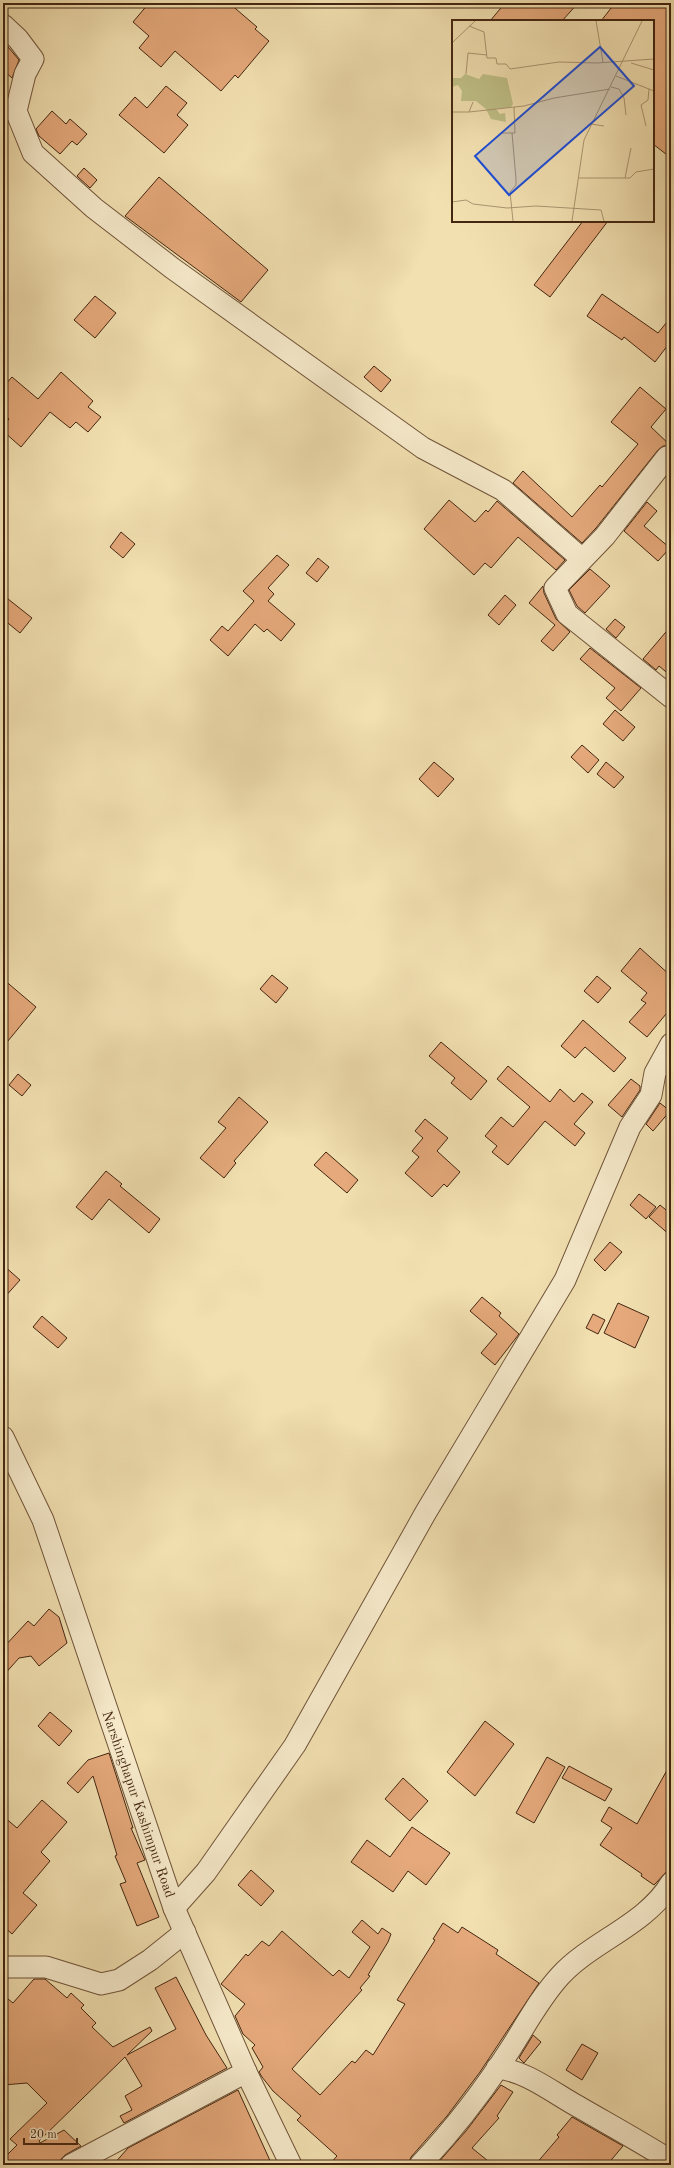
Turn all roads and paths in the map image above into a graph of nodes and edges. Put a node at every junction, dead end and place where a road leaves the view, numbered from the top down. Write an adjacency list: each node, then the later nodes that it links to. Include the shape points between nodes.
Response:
1 (3, 25): 3 (street, via 18,39 32,59 16,111 33,153 94,208 172,268 423,448 503,490)
2 (667, 457): 3 (street, via 605,536)
3 (582, 559): 4 (street, via 555,588 567,614)
4 (671, 697)
5 (671, 1044): 8 (street, via 656,1072 651,1095 630,1128 565,1280 426,1512 295,1745 206,1872)
6 (3, 1437): 8 (street, Narshinghapur Kashimpur Road, via 43,1520)
7 (671, 1883): 11 (street, via 652,1905 562,1974 543,1996)
8 (174, 1908): 9 (street, Narshinghapur Kashimpur Road)
9 (185, 1932): 10 (street, via 150,1960 119,1980 101,1984 46,1967); 12 (street, Narshinghapur Kashimpur Road)
10 (3, 1967)
11 (497, 2068): 13 (street, via 512,2069 628,2133); 16 (street, via 463,2118)
12 (246, 2072): 14 (street); 15 (street, Narshinghapur Kashimpur Road)
13 (671, 2161)
14 (71, 2165)
15 (291, 2165)
16 (420, 2165)

